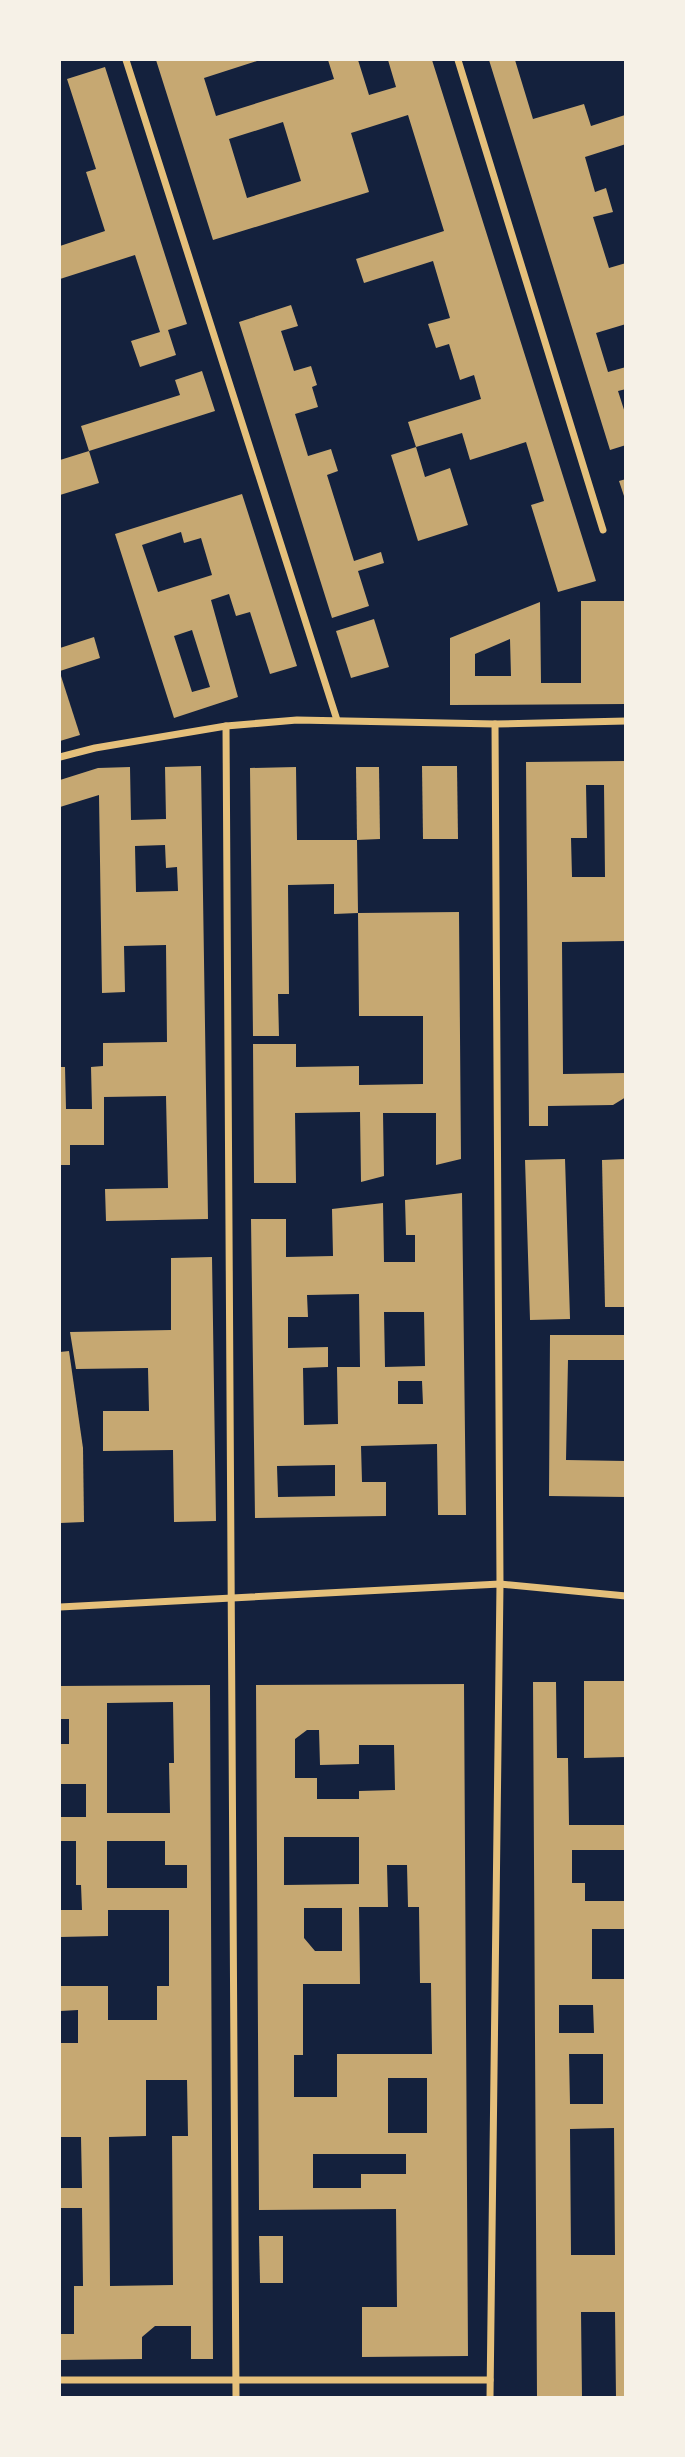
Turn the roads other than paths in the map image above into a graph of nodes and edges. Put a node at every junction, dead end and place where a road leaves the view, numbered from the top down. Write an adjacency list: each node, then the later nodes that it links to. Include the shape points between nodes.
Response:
1 (126, 60): 4 (street)
2 (458, 60): 3 (street)
3 (603, 530)
4 (337, 720): 6 (street); 7 (street)
5 (625, 721): 6 (street)
6 (495, 723): 9 (street)
7 (226, 726): 8 (street); 11 (street)
8 (60, 757)
9 (500, 1584): 10 (street); 11 (street); 14 (street)
10 (625, 1595)
11 (232, 1597): 12 (street); 13 (street)
12 (60, 1607)
13 (236, 2379): 14 (street); 15 (street); 16 (street)
14 (490, 2380): 17 (street)
15 (60, 2381)
16 (236, 2398)
17 (491, 2398)

